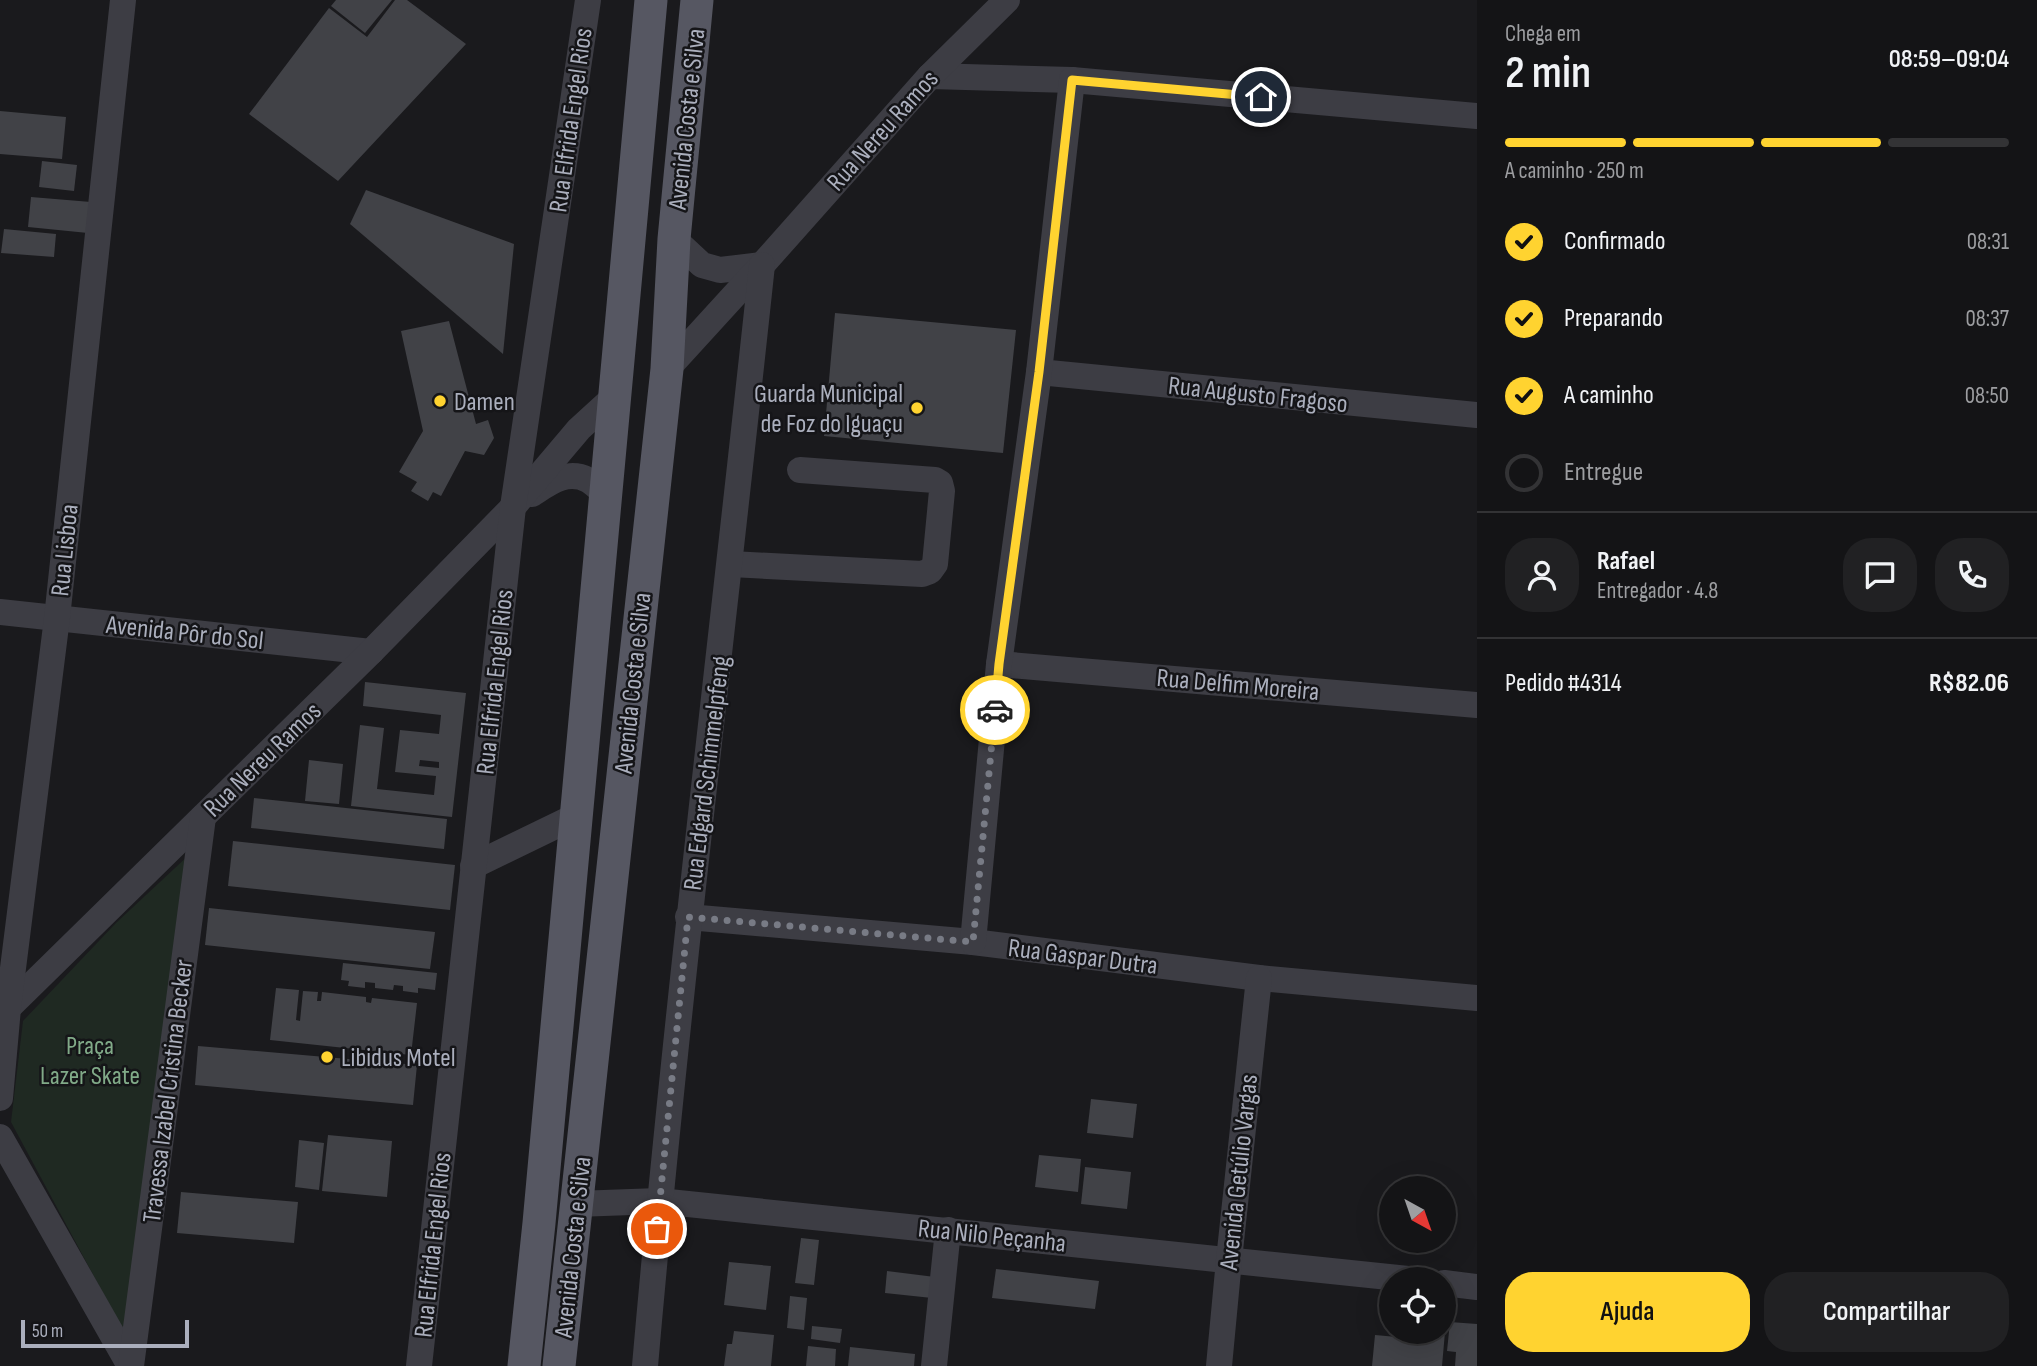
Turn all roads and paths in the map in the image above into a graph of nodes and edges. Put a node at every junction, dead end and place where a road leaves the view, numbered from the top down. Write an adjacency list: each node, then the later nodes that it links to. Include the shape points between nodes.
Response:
1 (123, 0): 20 (street, Rua Lisboa)
2 (587, 0): 17 (street, Rua Elfrida Engel Rios)
3 (651, 0): 13 (main road, Avenida Costa e Silva)
4 (697, 0): 9 (main road, Avenida Costa e Silva)
5 (1007, 0): 6 (street, Rua Nereu Ramos)
6 (930, 76): 7 (street); 10 (street, Rua Nereu Ramos)
7 (1072, 80): 8 (street); 12 (street)
8 (1477, 116)
9 (674, 239): 10 (street, via 702,265 720,270); 11 (main road, Avenida Costa e Silva)
10 (762, 265): 11 (street, Rua Nereu Ramos); 18 (street, Rua Edgard Schimmelpfeng)
11 (667, 369): 35 (main road, Avenida Costa e Silva)
12 (1039, 372): 14 (street, Rua Augusto Fragoso); 22 (street)
13 (614, 397): 16 (main road, Avenida Costa e Silva); 17 (street, via 579,429)
14 (1477, 415)
15 (800, 470): 18 (street, via 940,482 935,564 930,571)
16 (605, 494): 17 (street, via 587,480 567,475); 25 (main road, Avenida Costa e Silva)
17 (513, 507): 21 (street, Rua Nereu Ramos); 26 (street, Rua Elfrida Engel Rios)
18 (731, 564): 27 (street, Rua Edgard Schimmelpfeng)
19 (0, 612): 20 (street, Avenida Pôr do Sol)
20 (57, 618): 21 (street, Avenida Pôr do Sol); 31 (street, Rua Lisboa)
21 (371, 652): 24 (street, Rua Nereu Ramos)
22 (999, 664): 23 (street, Rua Delfim Moreira); 28 (street)
23 (1477, 705)
24 (203, 817): 31 (street, Rua Nereu Ramos); 41 (street, Travessa Izabel Cristina Becker)
25 (576, 817): 26 (street); 43 (main road, Avenida Costa e Silva)
26 (473, 866): 42 (street, Rua Elfrida Engel Rios)
27 (688, 917): 28 (street, Rua Gaspar Dutra); 34 (street, Rua Edgard Schimmelpfeng)
28 (973, 942): 29 (street, Rua Gaspar Dutra)
29 (1259, 978): 30 (street, Rua Gaspar Dutra); 37 (street, Avenida Getúlio Vargas)
30 (1477, 998)
31 (8, 1008): 32 (street, Rua Lisboa)
32 (0, 1098)
33 (0, 1137): 41 (street)
34 (659, 1202): 35 (street, Rua Nilo Peçanha); 36 (street, Rua Nilo Peçanha); 45 (street, Rua Edgard Schimmelpfeng)
35 (576, 1204): 44 (main road, Avenida Costa e Silva)
36 (948, 1230): 37 (street, Rua Nilo Peçanha); 46 (street)
37 (1229, 1260): 38 (street, Rua Nilo Peçanha); 47 (street, Avenida Getúlio Vargas)
38 (1379, 1276)
39 (1456, 1284): 40 (street)
40 (1477, 1287)
41 (131, 1366)
42 (418, 1366)
43 (524, 1366)
44 (559, 1366)
45 (645, 1366)
46 (934, 1366)
47 (1219, 1366)

